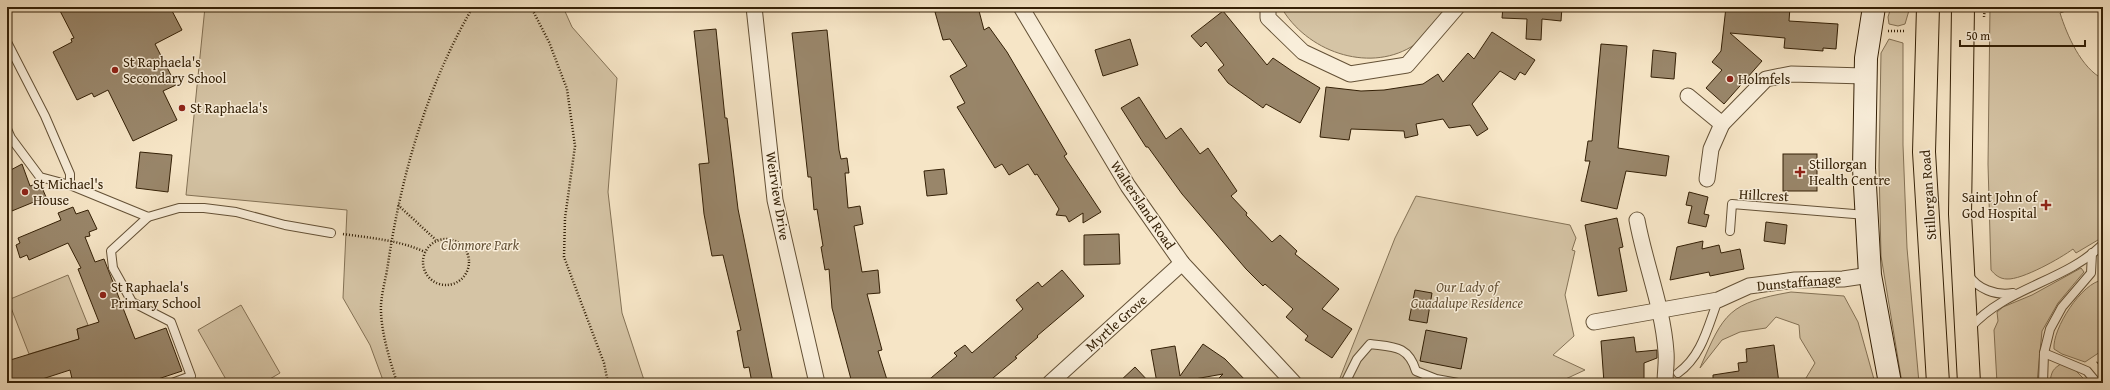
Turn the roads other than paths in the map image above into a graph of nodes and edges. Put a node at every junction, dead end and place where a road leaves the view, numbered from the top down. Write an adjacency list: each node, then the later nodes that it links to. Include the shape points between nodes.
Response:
1 (754, 7): 33 (street, Weirview Drive, via 775,200)
2 (1020, 7): 22 (street, Waltersland Road, via 1128,186)
3 (1268, 7): 4 (street, via 1268,18 1303,52 1350,74 1407,65)
4 (1457, 7)
5 (1874, 7): 9 (street)
6 (1928, 7): 40 (highway, Stillorgan Road, via 1924,152)
7 (1963, 7): 23 (highway, via 1960,214)
8 (7, 42): 14 (lane, via 45,116 70,174)
9 (1865, 76): 11 (street, via 1791,74 1766,79); 15 (street, via 1864,168)
10 (1688, 96): 11 (street)
11 (1722, 124): 13 (street, via 1711,149)
12 (7, 129): 14 (lane, via 40,177)
13 (1707, 180)
14 (70, 185): 16 (lane)
15 (1867, 215): 18 (lane, Hillcrest, via 1732,204); 24 (street)
16 (148, 217): 19 (lane, via 179,208 204,208 236,212 285,225); 32 (lane, via 111,250 113,268 132,302 171,322 191,376)
17 (1637, 220): 27 (street, via 1643,253)
18 (1730, 231)
19 (331, 233)
20 (2103, 244): 21 (lane)
21 (2092, 253): 25 (lane, via 2043,282); 30 (lane, via 2091,273 2062,307 2050,329)
22 (1182, 263): 34 (street, Myrtle Grove); 35 (street, Waltersland Road)
23 (1963, 267): 25 (lane, via 1970,278 1981,287 2006,294); 29 (highway)
24 (1870, 274): 26 (street, Dunstaffanage, via 1749,286); 39 (street)
25 (2020, 292): 29 (lane, via 1996,304)
26 (1718, 300): 27 (street, Dunstaffanage); 31 (lane, via 1701,346 1689,365)
27 (1659, 310): 28 (street, Dunstaffanage); 38 (street, via 1666,352)
28 (1594, 322)
29 (1967, 332): 41 (highway)
30 (2044, 353): 42 (lane); 43 (lane, via 2087,371)
31 (1678, 373)
32 (172, 383)
33 (817, 383)
34 (1050, 383)
35 (1294, 383)
36 (1345, 383): 37 (lane, via 1357,359 1370,344 1397,347 1412,358 1416,371 1436,380)
37 (1458, 383)
38 (1665, 383)
39 (1890, 383)
40 (1938, 383)
41 (1969, 383)
42 (2042, 383)
43 (2097, 383)

